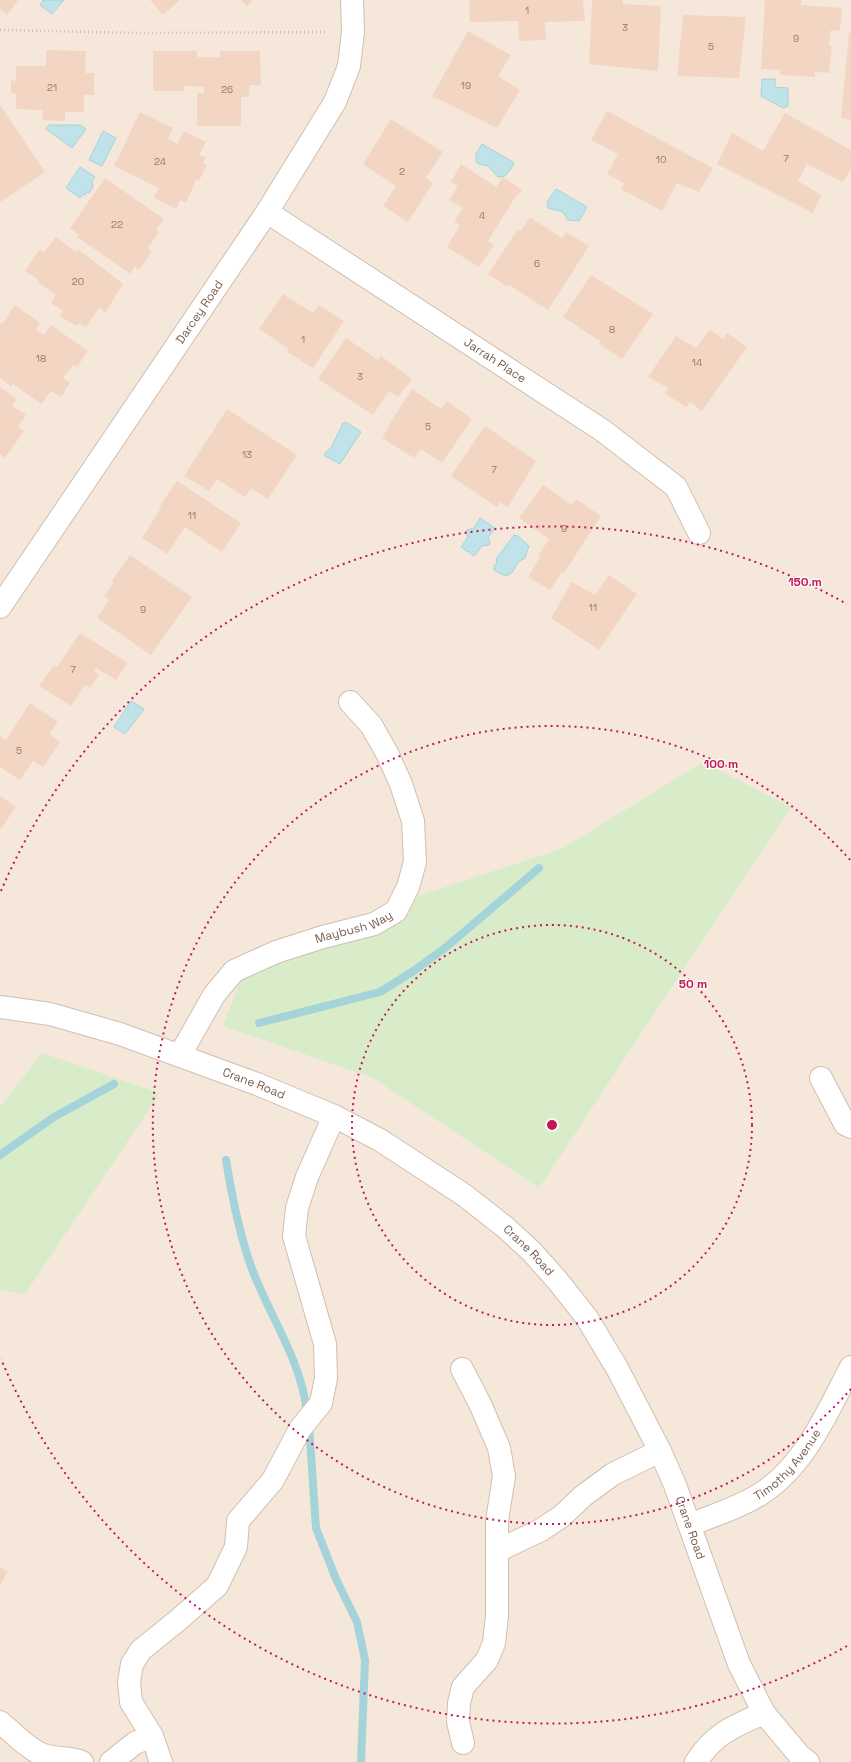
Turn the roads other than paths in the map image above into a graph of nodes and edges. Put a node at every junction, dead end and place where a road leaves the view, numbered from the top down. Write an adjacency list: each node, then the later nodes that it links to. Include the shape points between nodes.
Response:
1 (352, 0): 2 (street, Darcey Road, via 353,32 349,66 335,102)
2 (267, 212): 3 (street, Jarrah Place, via 602,430 676,487); 4 (street, Darcey Road)
3 (699, 533)
4 (0, 607)
5 (350, 702): 7 (street, Maybush Way, via 371,726 387,754 411,814 415,862 408,887 396,911 374,924 276,952 234,971 214,994)
6 (0, 1007): 7 (street, Crane Road, via 50,1014)
7 (180, 1055): 9 (street, Crane Road)
8 (821, 1078): 10 (street, via 845,1124)
9 (334, 1116): 13 (street, Crane Road, via 380,1140 464,1195 532,1252 587,1318 617,1368); 18 (street, via 307,1177 297,1208 294,1236 325,1344 326,1378 320,1403 300,1429 273,1480 238,1521 236,1547 217,1586 141,1650 132,1664 129,1682 131,1702)
10 (851, 1127)
11 (851, 1367): 14 (street, Timothy Avenue, via 812,1439 788,1471 762,1493)
12 (462, 1369): 15 (street, via 499,1448 504,1476 497,1521)
13 (660, 1451): 14 (street, Crane Road); 15 (street, via 613,1474 541,1530)
14 (690, 1525): 16 (street, Crane Road, via 739,1664)
15 (497, 1550): 19 (street, via 497,1616 494,1642 487,1660 463,1687 458,1703 458,1722)
16 (764, 1714): 23 (street, via 728,1729 706,1748); 24 (street, Crane Road)
17 (0, 1722): 20 (street, via 40,1754)
18 (152, 1736): 21 (street, via 134,1742); 22 (street)
19 (463, 1743)
20 (82, 1762)
21 (111, 1762)
22 (161, 1762)
23 (696, 1762)
24 (808, 1762)

